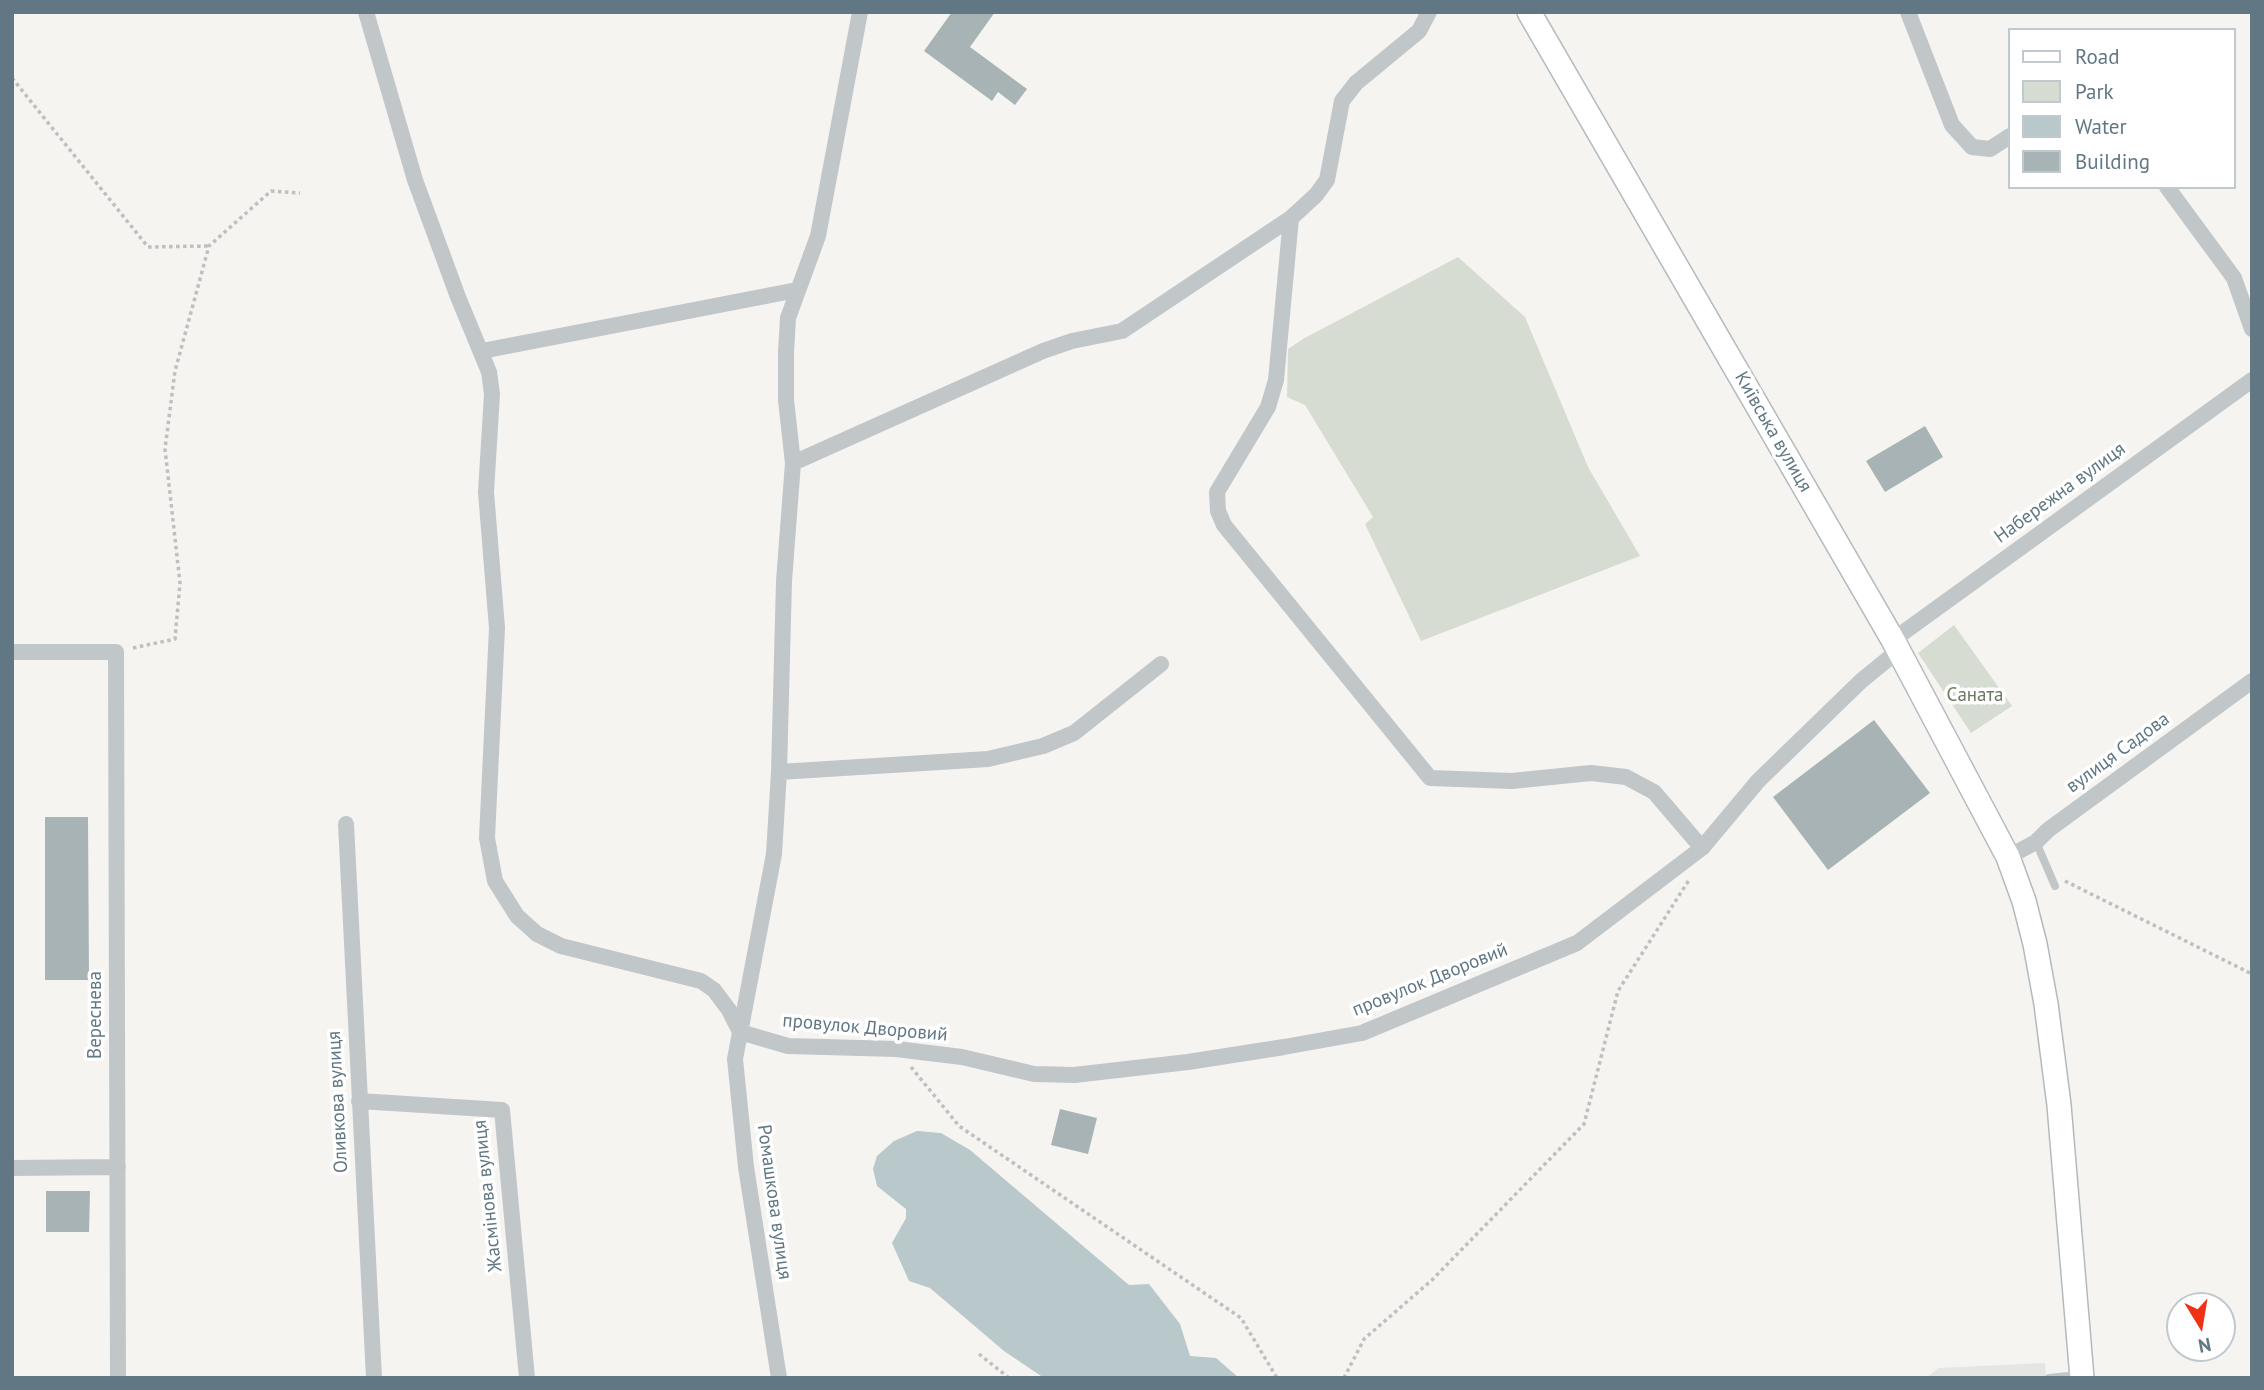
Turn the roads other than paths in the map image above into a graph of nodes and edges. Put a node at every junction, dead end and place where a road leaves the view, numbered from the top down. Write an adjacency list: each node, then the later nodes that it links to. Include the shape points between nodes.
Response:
1 (366, 12): 11 (street, via 415,180)
2 (860, 12): 9 (street, Ромашкова вулиця, via 818,236)
3 (1429, 12): 8 (street, via 1419,31 1356,83 1342,101 1327,180)
4 (1529, 12): 14 (street, Київська вулиця)
5 (1908, 12): 6 (street, via 1952,125 1972,147 1990,149)
6 (2008, 137)
7 (2168, 189): 10 (street, via 2234,278)
8 (1291, 218): 13 (street, via 1122,331 1043,351); 21 (street, via 1276,380 1268,407 1217,492 1224,525 1430,778 1512,781 1591,773 1626,777 1654,792)
9 (797, 290): 11 (street); 13 (street, Ромашкова вулиця, via 788,318 786,352)
10 (2252, 329)
11 (482, 351): 24 (street, via 492,394 486,492 497,628 488,838 495,881 517,916 537,934 561,947 701,981 722,1000)
12 (2251, 378): 14 (street, Набережна вулиця)
13 (793, 463): 18 (street, Ромашкова вулиця, via 784,581)
14 (1896, 645): 21 (street, провулок Дворовий, via 1758,781); 22 (street, Київська вулиця)
15 (12, 652): 26 (street, Вереснева, via 116,652)
16 (1161, 664): 18 (street, via 1074,733 1043,746 988,759)
17 (2252, 681): 20 (street, вулиця Садова)
18 (779, 772): 24 (street, Ромашкова вулиця, via 774,854)
19 (346, 824): 25 (street, Оливкова вулиця)
20 (2036, 842): 22 (street, вулиця Садова); 23 (lane)
21 (1698, 851): 24 (street, провулок Дворовий, via 1577,943 1362,1033 1284,1048 1074,1075 1034,1074 962,1057 896,1049 788,1046)
22 (2008, 857): 28 (street, Київська вулиця, via 2024,901 2046,1004)
23 (2055, 886)
24 (740, 1032): 32 (street, Ромашкова вулиця, via 736,1059 744,1154)
25 (359, 1101): 30 (street, Оливкова вулиця); 31 (street, Жасмінова вулиця, via 502,1110)
26 (118, 1167): 27 (street); 29 (street, Вереснева)
27 (12, 1168)
28 (2082, 1376): 33 (lane)
29 (118, 1378)
30 (374, 1378)
31 (527, 1378)
32 (779, 1378)
33 (2049, 1378)

